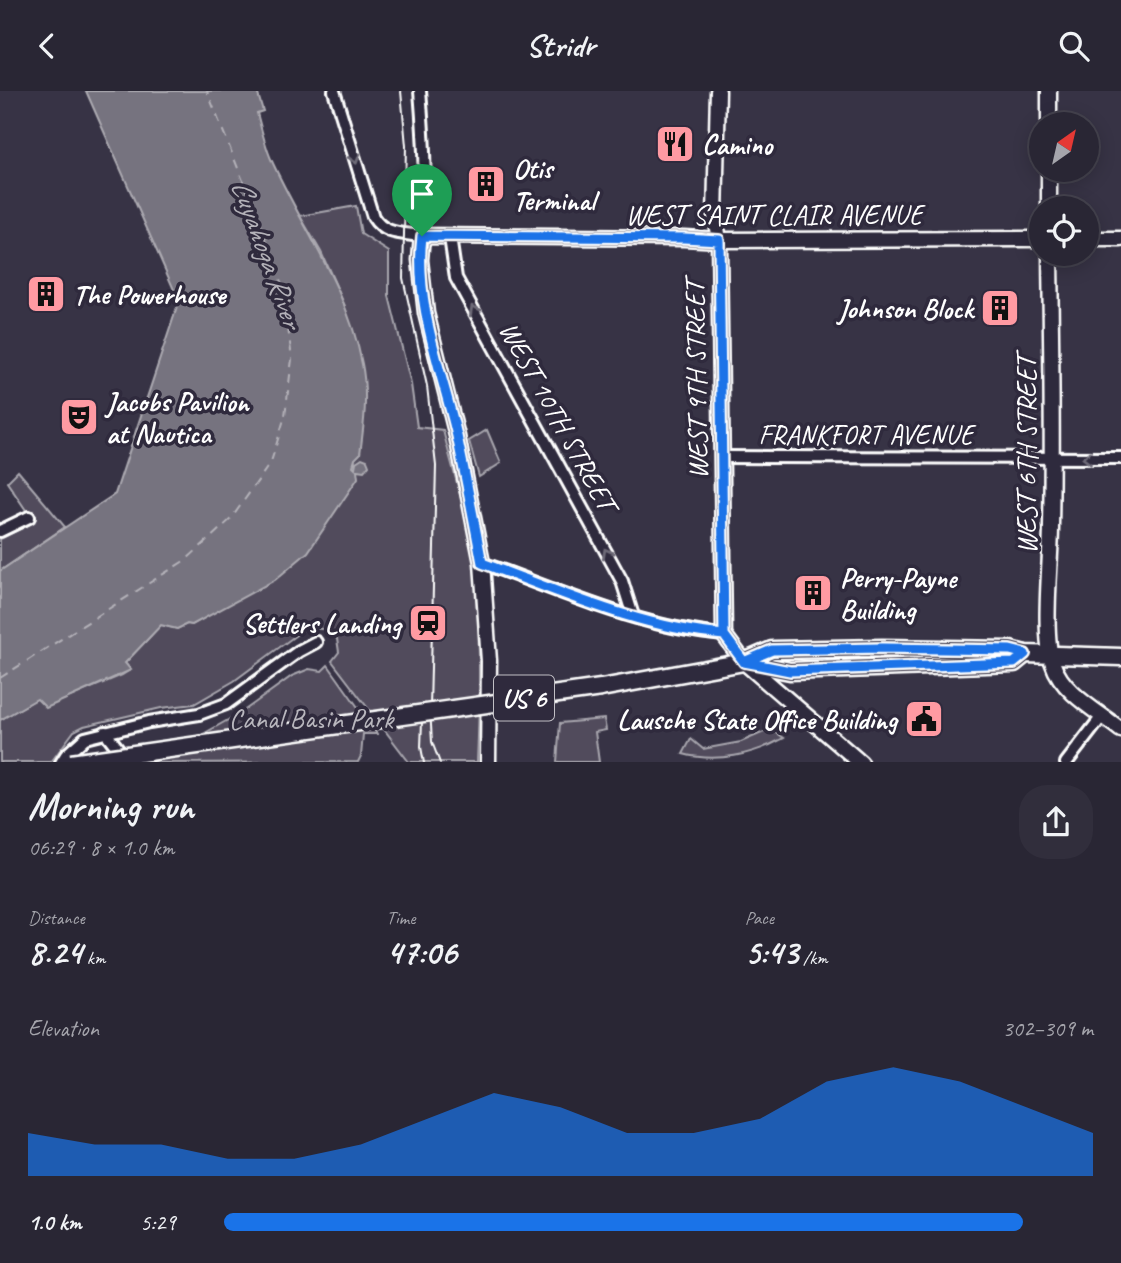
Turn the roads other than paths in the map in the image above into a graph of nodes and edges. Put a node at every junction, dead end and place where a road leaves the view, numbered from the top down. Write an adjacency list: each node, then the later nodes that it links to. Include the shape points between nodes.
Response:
1 (334, 91): 6 (street, one-way to 6, via 373,217 386,231)
2 (420, 91): 6 (street)
3 (718, 91): 11 (street, WEST 9TH STREET, via 715,216)
4 (1049, 91): 5 (street)
5 (1049, 112)
6 (422, 236): 7 (street, WEST SAINT CLAIR AVENUE); 18 (street, via 426,313)
7 (450, 237): 11 (street, WEST SAINT CLAIR AVENUE); 19 (street, WEST 10TH STREET, one-way to 7, via 622,581 456,278)
8 (1029, 239): 11 (street, WEST SAINT CLAIR AVENUE)
9 (1099, 239): 10 (street)
10 (1121, 239)
11 (719, 240): 13 (street, WEST 9TH STREET)
12 (1050, 266): 14 (street, WEST 6TH STREET)
13 (722, 457): 14 (street, FRANKFORT AVENUE); 20 (street, WEST 9TH STREET)
14 (1052, 458): 15 (street, FRANKFORT AVENUE, one-way to 14); 22 (street, WEST 6TH STREET)
15 (1121, 458)
16 (29, 517): 17 (street)
17 (0, 531)
18 (482, 563): 19 (street); 31 (street, via 489,661)
19 (633, 616): 20 (street, via 684,631)
20 (724, 635): 24 (street)
21 (316, 642): 27 (street, via 226,704 199,714)
22 (1051, 655): 23 (main road, US 6); 24 (main road, US 6, via 1010,650 772,650); 25 (street, via 1055,671 1069,689)
23 (1121, 657)
24 (744, 662): 29 (main road, US 6, bridge, via 601,688); 32 (street)
25 (1103, 715): 26 (street); 33 (street)
26 (1121, 730)
27 (105, 732): 28 (street, via 85,738); 30 (street)
28 (61, 762)
29 (71, 762)
30 (129, 762)
31 (488, 762)
32 (861, 762)
33 (1066, 762)

